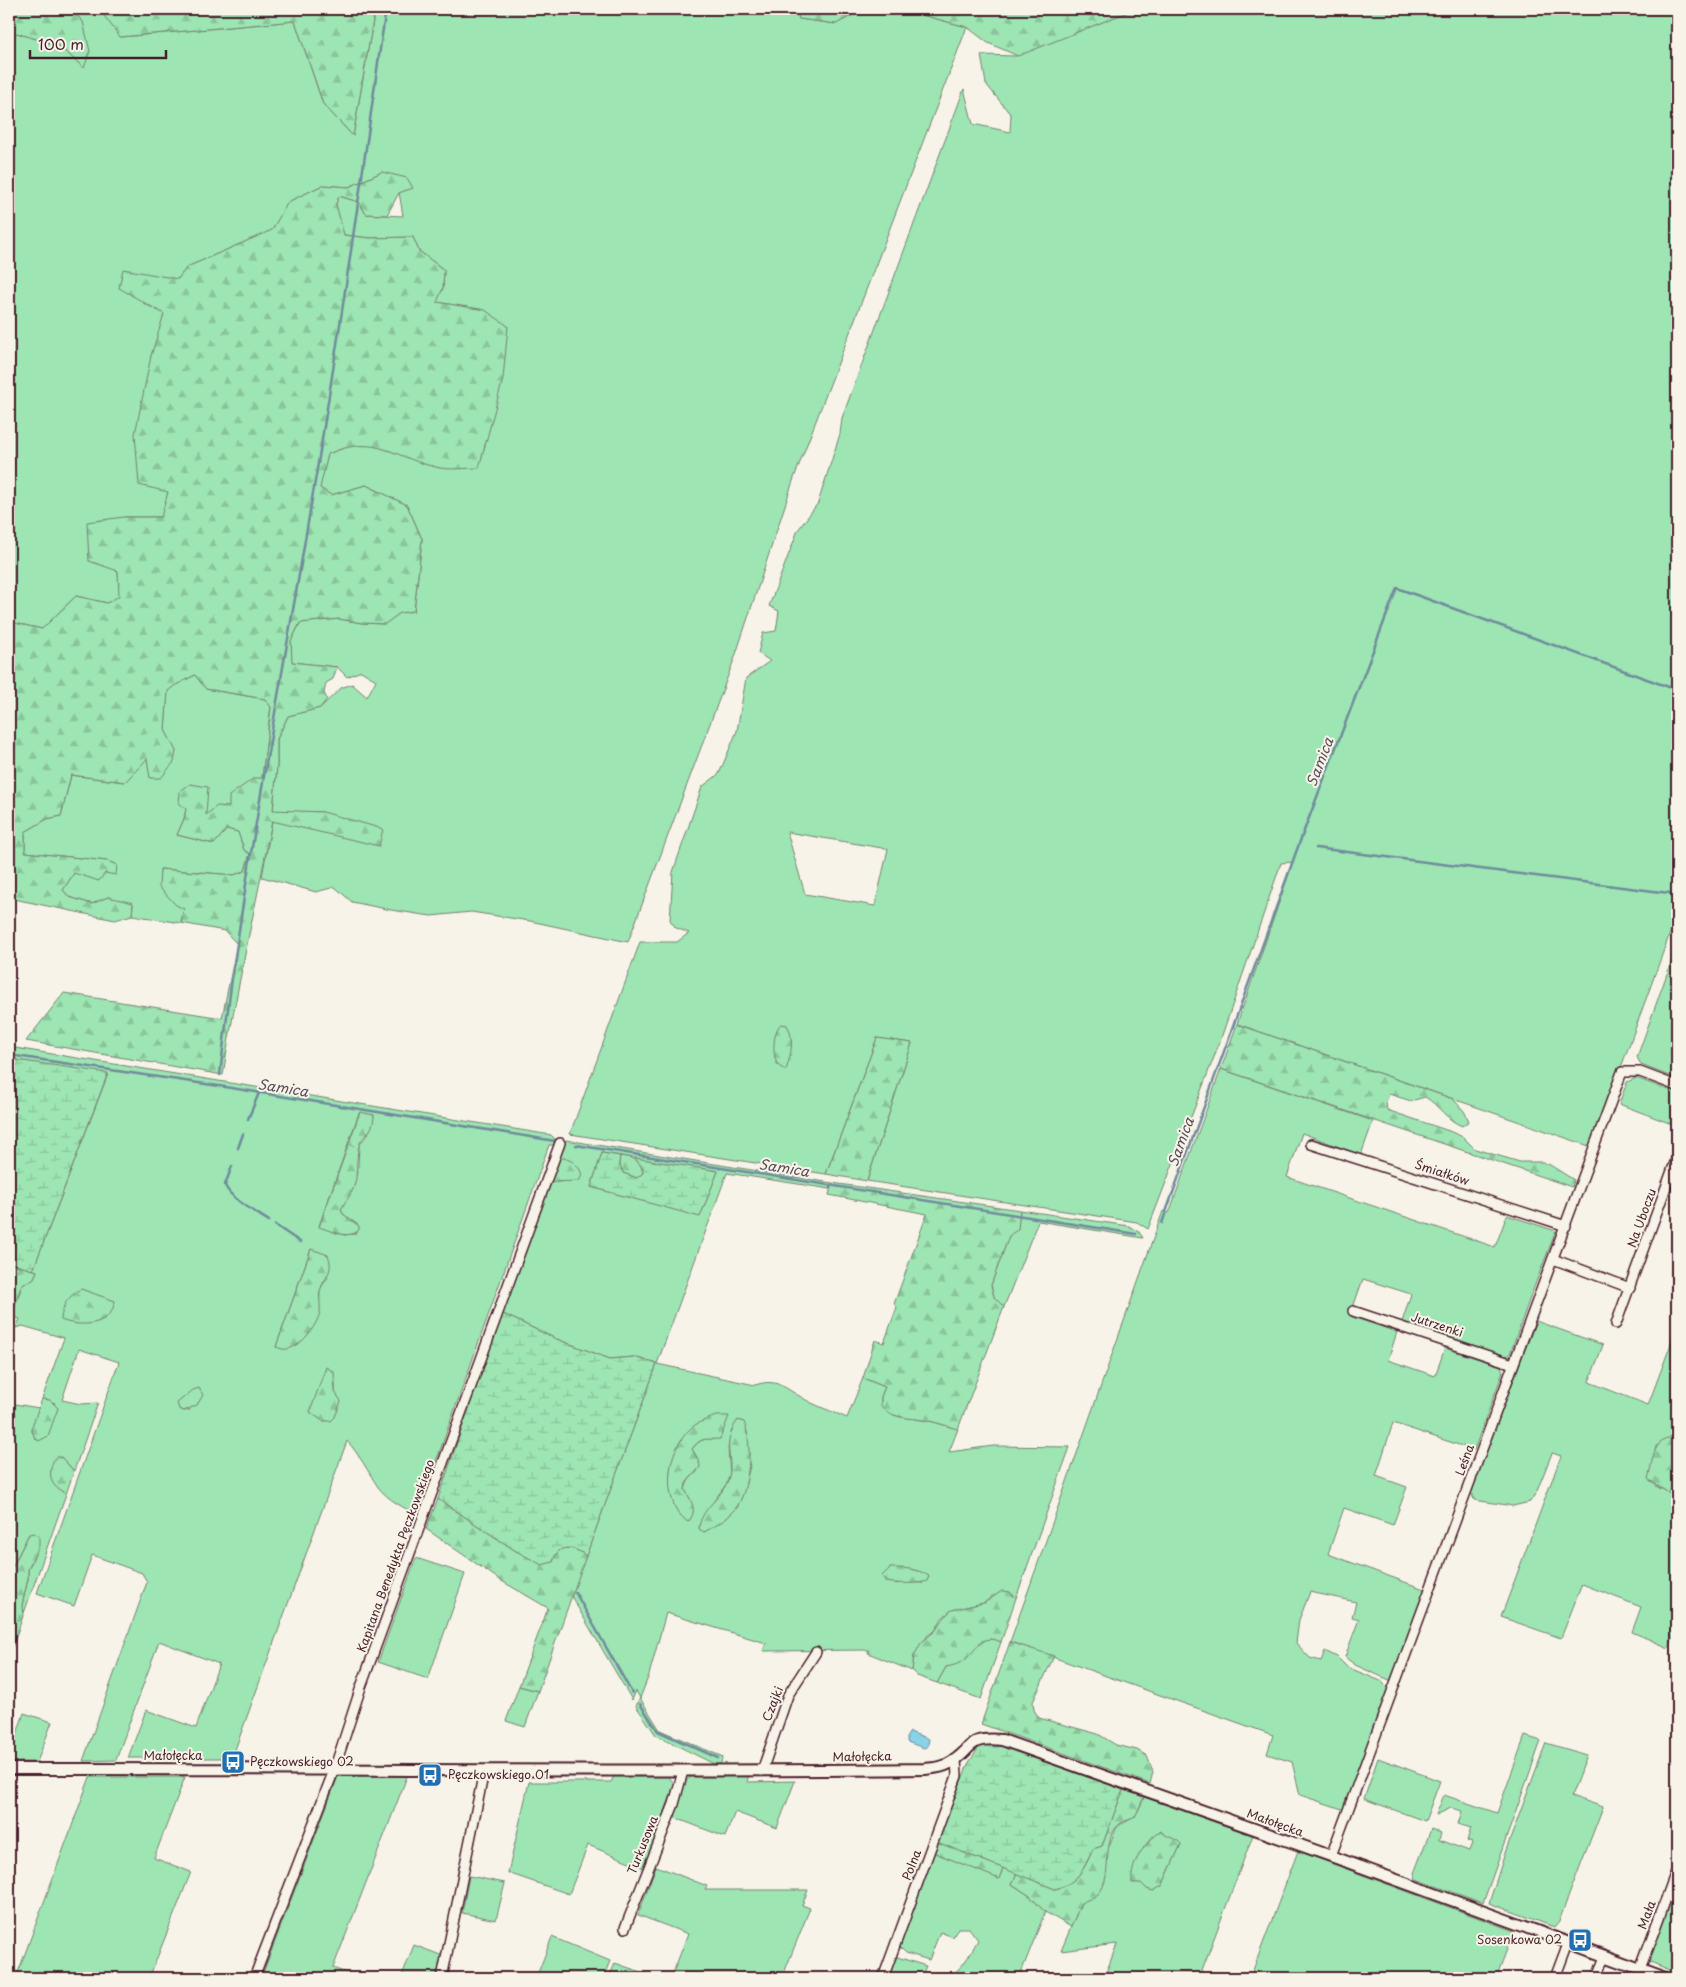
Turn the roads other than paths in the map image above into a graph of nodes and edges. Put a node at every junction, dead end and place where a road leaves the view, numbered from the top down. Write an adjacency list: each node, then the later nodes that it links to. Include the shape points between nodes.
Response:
1 (1677, 1086): 5 (street, Leśna, via 1640,1072 1622,1072)
2 (560, 1143): 14 (street, Kapitana Benedykta Pęczkowskiego, via 361,1687)
3 (1311, 1144): 5 (street, Śmiałków)
4 (1677, 1157): 7 (street, Na Uboczu)
5 (1566, 1226): 6 (street, Leśna)
6 (1554, 1259): 7 (street); 10 (street, Leśna)
7 (1630, 1288): 9 (street, Na Uboczu)
8 (1353, 1310): 10 (street, Jutrzenki)
9 (1616, 1324)
10 (1513, 1364): 18 (street, Leśna)
11 (816, 1652): 17 (street, Czajki, via 788,1695)
12 (956, 1759): 17 (street, Małołęcka, via 943,1767 925,1769); 18 (street, Małołęcka, via 979,1739 1008,1741); 26 (street, Polna, via 957,1776)
13 (9, 1770): 14 (street, Małołęcka)
14 (334, 1770): 15 (street, Małołęcka); 24 (street, Kapitana Benedykta Pęczkowskiego)
15 (484, 1771): 16 (street, Małołęcka); 25 (street)
16 (683, 1771): 17 (street, Małołęcka); 20 (street, Turkusowa, via 674,1804)
17 (762, 1771)
18 (1331, 1856): 21 (street, Małołęcka)
19 (1677, 1869): 23 (street, Mała)
20 (625, 1928)
21 (1568, 1943): 22 (street, Małołęcka); 27 (street)
22 (1605, 1956): 23 (street, Małołęcka); 28 (street)
23 (1640, 1969): 29 (street, Małołęcka)
24 (254, 1978)
25 (442, 1978)
26 (882, 1978)
27 (1555, 1978)
28 (1596, 1978)
29 (1665, 1978)

